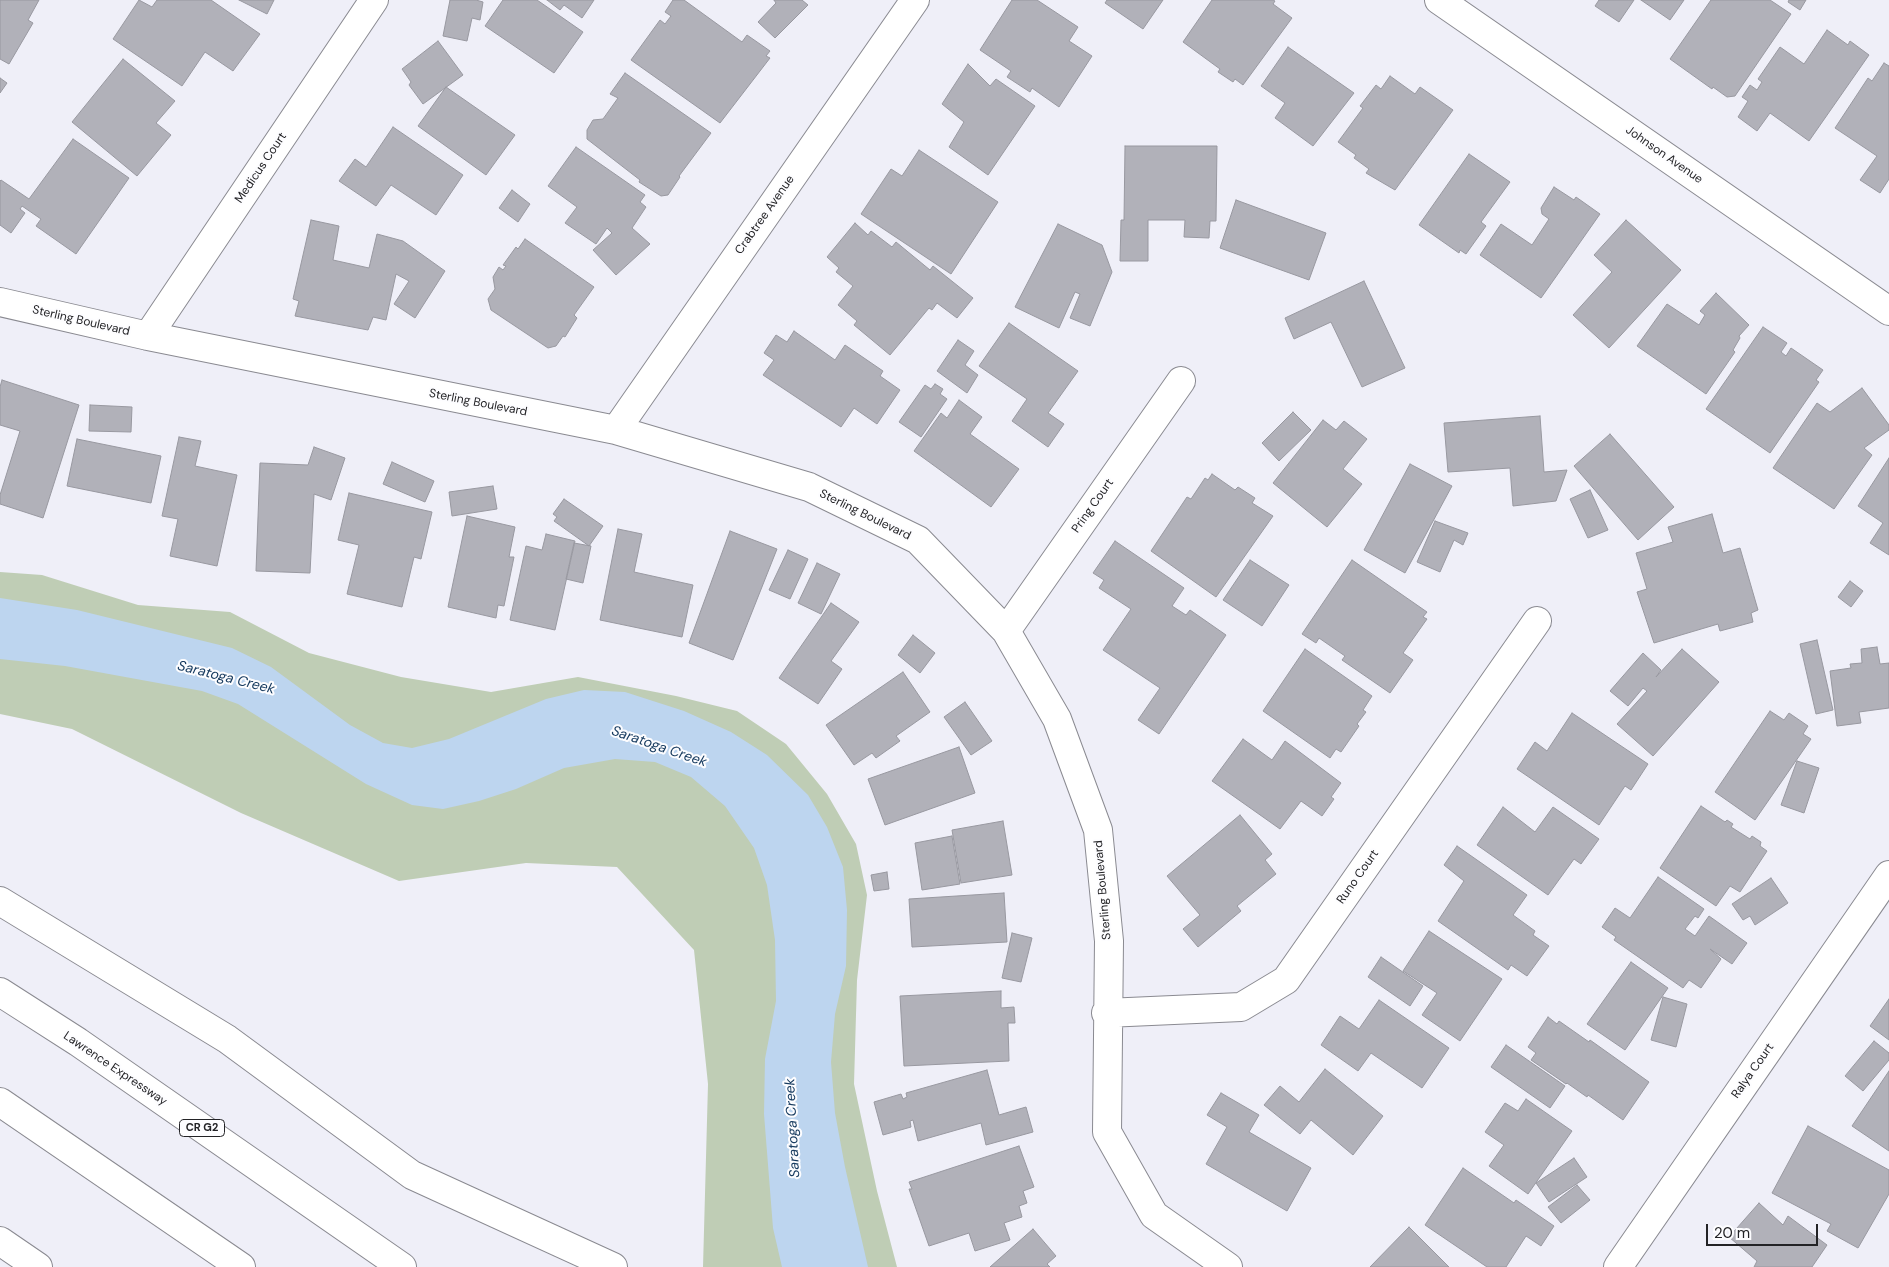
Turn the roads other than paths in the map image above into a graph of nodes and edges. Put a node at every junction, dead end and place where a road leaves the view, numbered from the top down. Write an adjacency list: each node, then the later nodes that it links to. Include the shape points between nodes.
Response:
1 (374, 0): 6 (main road, Medicus Court)
2 (915, 0): 8 (main road, Crabtree Avenue)
3 (1440, 0): 5 (main road, Johnson Avenue)
4 (0, 302): 6 (main road, Sterling Boulevard)
5 (1889, 311)
6 (148, 336): 8 (main road, Sterling Boulevard)
7 (1181, 381): 10 (main road, Pring Court)
8 (616, 430): 10 (main road, Sterling Boulevard, via 810,487 918,540)
9 (1536, 621): 14 (main road, Runo Court, via 1286,980 1241,1007)
10 (1006, 631): 14 (main road, Sterling Boulevard, via 1057,719 1098,830 1108,941)
11 (1889, 875): 22 (main road, Ralya Court)
12 (0, 901): 20 (main road, via 227,1039 412,1175)
13 (0, 992): 19 (main road, Lawrence Expressway / CR G2, via 78,1042)
14 (1106, 1013): 21 (main road, Sterling Boulevard, via 1107,1132 1154,1215)
15 (0, 1102): 18 (main road)
16 (0, 1241): 17 (main road)
17 (38, 1267)
18 (241, 1267)
19 (402, 1267)
20 (613, 1267)
21 (1228, 1267)
22 (1618, 1267)

